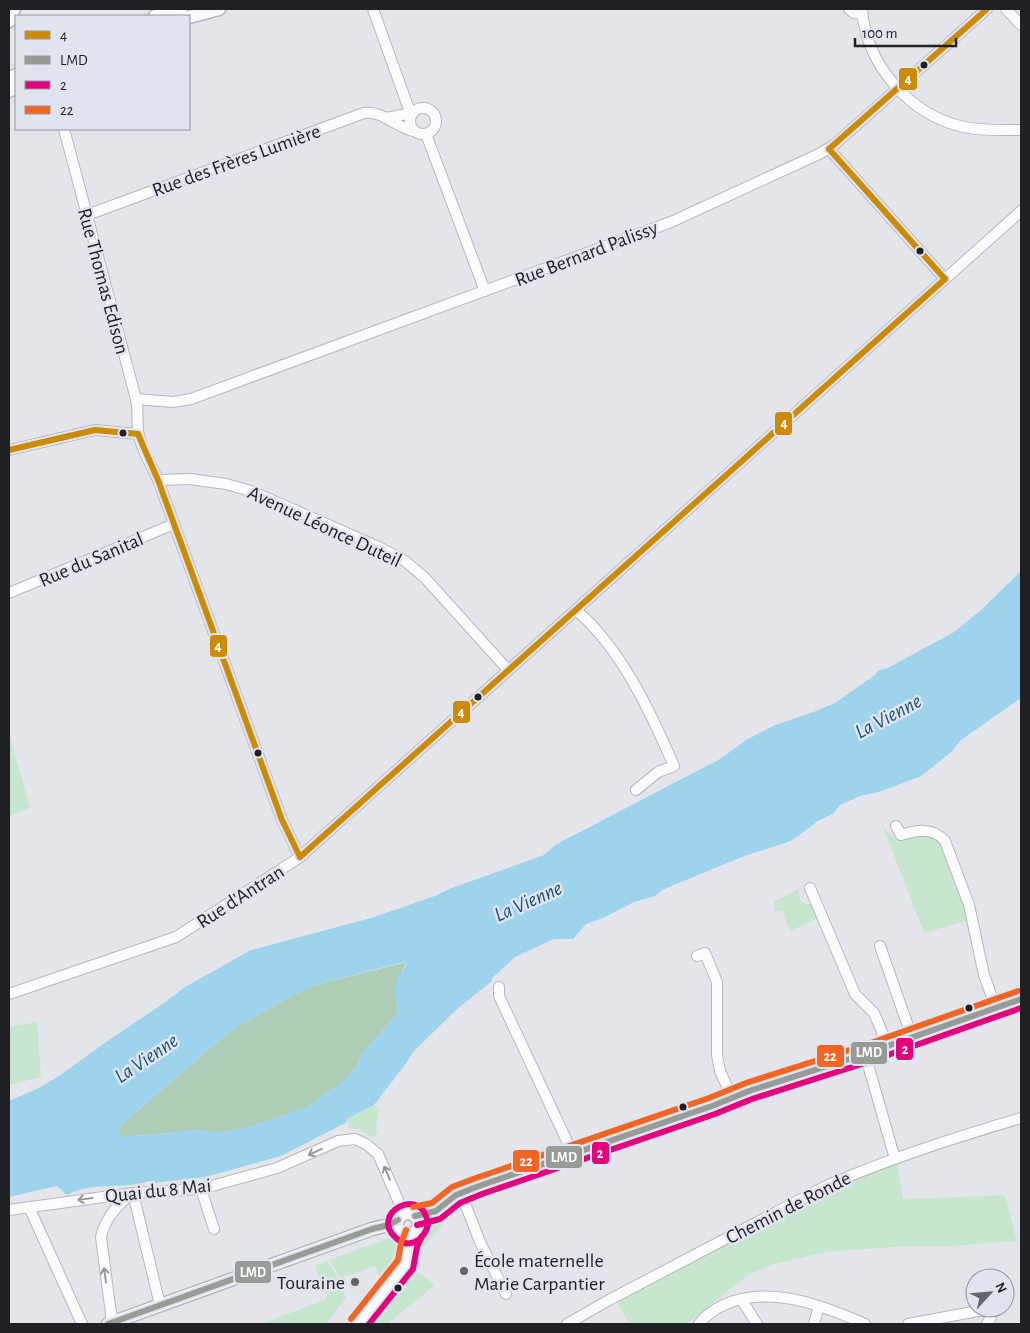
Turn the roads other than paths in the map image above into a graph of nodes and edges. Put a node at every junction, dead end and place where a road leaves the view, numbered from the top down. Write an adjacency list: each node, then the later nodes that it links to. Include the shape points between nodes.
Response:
1 (181, 9): 8 (main road)
2 (218, 9): 9 (main road)
3 (373, 9): 12 (street)
4 (849, 9): 7 (street, via 854,13)
5 (987, 9): 11 (street, Rue Bernard Palissy)
6 (1006, 9): 10 (street)
7 (862, 11): 11 (street, via 878,61)
8 (159, 15)
9 (190, 18)
10 (1021, 26)
11 (898, 88): 15 (street, via 926,111 963,127); 18 (street, Rue Bernard Palissy)
12 (411, 115): 13 (street, Rue des Frères Lumière); 16 (street, via 410,125); 17 (street, via 422,108 433,114 435,125)
13 (386, 118): 16 (street, Rue des Frères Lumière); 20 (street, Rue des Frères Lumière, via 364,113)
14 (64, 130): 20 (street, Rue Thomas Edison)
15 (1021, 130)
16 (414, 131): 17 (street)
17 (426, 134): 22 (street)
18 (828, 149): 21 (street); 22 (street, Rue Bernard Palissy, via 685,216)
19 (1021, 211): 21 (street, Rue d'Antran)
20 (86, 215): 23 (street, Rue Thomas Edison)
21 (945, 279): 29 (street, Rue d'Antran)
22 (484, 291): 23 (street, Rue Bernard Palissy, via 191,398 173,402)
23 (136, 399): 24 (street, Rue Thomas Edison)
24 (138, 434): 25 (street, via 96,430); 26 (street)
25 (9, 450)
26 (158, 480): 27 (street); 30 (street, Avenue Léonce Duteil, via 190,479 251,491 381,548 425,578)
27 (174, 524): 28 (street, Rue du Sanital); 33 (street, via 282,820)
28 (9, 593)
29 (576, 610): 30 (street, Rue d'Antran); 31 (street, via 593,626 619,661 654,722 674,766 658,772)
30 (508, 670): 33 (street, Rue d'Antran)
31 (636, 790)
32 (896, 826): 41 (street, via 901,835 916,830 928,831 939,834 946,841 970,905 984,975)
33 (300, 857): 38 (street, Rue d'Antran, via 176,937)
34 (810, 888): 43 (street, via 855,994 874,1013)
35 (880, 946): 42 (street)
36 (697, 956): 45 (street, via 705,953 717,978 716,1055)
37 (499, 987): 47 (street, via 499,996)
38 (9, 994)
39 (1021, 1000): 41 (main road)
40 (1021, 1006): 41 (main road)
41 (997, 1011): 42 (main road)
42 (913, 1040): 43 (main road); 44 (main road)
43 (888, 1046): 44 (main road)
44 (866, 1056): 45 (main road, via 749,1091); 48 (street)
45 (734, 1101): 47 (main road); 51 (main road)
46 (1021, 1118): 48 (street, Chemin de Ronde)
47 (573, 1154): 51 (main road)
48 (896, 1159): 66 (street, Chemin de Ronde, via 821,1188)
49 (201, 1189): 50 (street, Quai du 8 Mai); 54 (street, Quai du 8 Mai, one-way to 49, via 378,1154 355,1139 338,1141 277,1168); 55 (street)
50 (133, 1193): 52 (street, Quai du 8 Mai, one-way to 52); 58 (street); 63 (street, one-way to 50, via 103,1228 116,1208)
51 (460, 1196): 54 (main road); 56 (street)
52 (29, 1207): 53 (street, Quai du 8 Mai); 62 (street)
53 (9, 1210)
54 (408, 1224): 58 (main road, via 372,1229); 64 (main road); 65 (main road, via 406,1264)
55 (214, 1229)
56 (506, 1294)
57 (741, 1299): 59 (street, via 785,1299); 60 (street, via 719,1308); 67 (street)
58 (160, 1305): 63 (main road)
59 (819, 1306): 68 (street); 69 (street)
60 (699, 1323)
61 (988, 1323): 70 (street, via 990,1313 978,1310)
62 (82, 1324)
63 (110, 1324)
64 (126, 1324)
65 (358, 1324)
66 (568, 1324)
67 (758, 1324)
68 (814, 1324)
69 (865, 1324)
70 (908, 1324)

